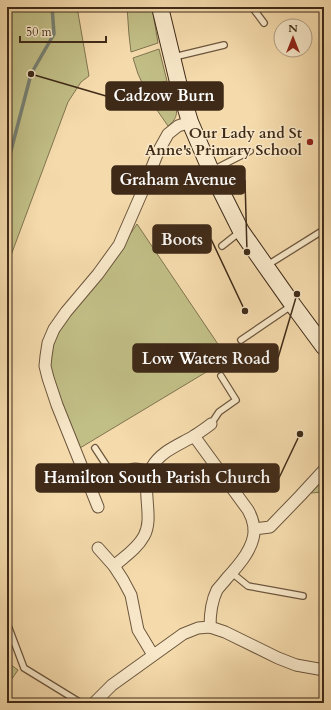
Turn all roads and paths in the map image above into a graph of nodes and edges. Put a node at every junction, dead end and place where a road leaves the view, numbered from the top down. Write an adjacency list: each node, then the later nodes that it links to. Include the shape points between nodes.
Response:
1 (160, 7): 5 (main road)
2 (252, 7): 3 (lane)
3 (264, 23)
4 (224, 45): 5 (lane)
5 (171, 58): 6 (main road)
6 (190, 122): 8 (main road); 22 (street, via 178,126 168,134 119,245 66,312 48,343 48,378)
7 (250, 151): 8 (lane)
8 (211, 171): 9 (main road)
9 (241, 231): 11 (lane); 12 (main road)
10 (322, 231): 12 (lane)
11 (222, 246)
12 (266, 266): 13 (main road)
13 (293, 304): 14 (lane); 15 (main road)
14 (241, 340)
15 (323, 343)
16 (221, 376): 17 (lane, via 236,400 219,412)
17 (211, 424): 18 (street)
18 (194, 436): 20 (street, via 170,449); 23 (street, via 248,510)
19 (95, 448): 20 (lane, via 114,478 132,466)
20 (150, 470): 25 (street, via 146,486 148,515 145,535 139,544)
21 (324, 470): 23 (street, via 270,527)
22 (98, 508)
23 (254, 529): 26 (street, via 248,551)
24 (98, 548): 25 (street)
25 (114, 566): 30 (street, via 131,595 138,630)
26 (232, 573): 27 (lane, via 248,586); 29 (street, via 218,590 213,601)
27 (303, 596)
28 (7, 623): 32 (lane, via 24,668)
29 (210, 627): 30 (street, via 198,628 183,634); 31 (street, via 296,665)
30 (153, 655): 33 (street, via 112,685)
31 (324, 670)
32 (81, 703)
33 (94, 703)

